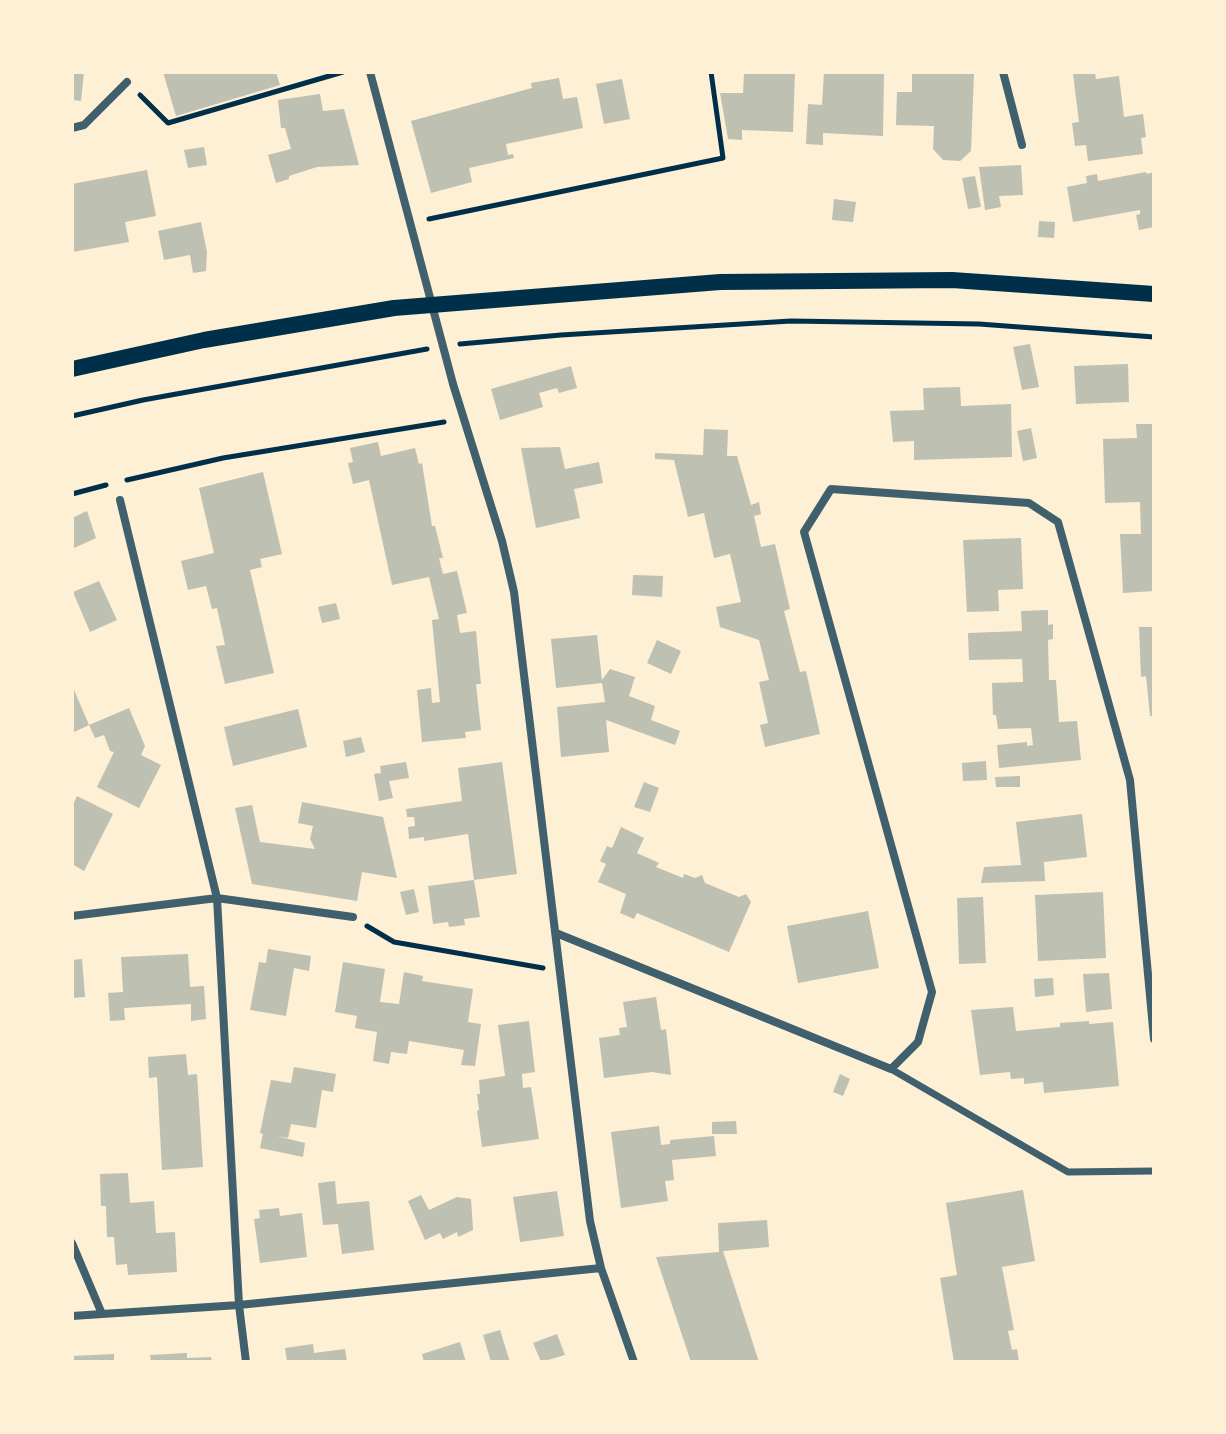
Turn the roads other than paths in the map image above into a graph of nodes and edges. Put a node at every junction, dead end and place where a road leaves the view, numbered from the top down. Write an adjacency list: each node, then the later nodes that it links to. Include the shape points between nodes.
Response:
1 (370, 72): 7 (street)
2 (1003, 72): 5 (street)
3 (127, 82): 4 (street, via 84,125)
4 (72, 128)
5 (1022, 145)
6 (1154, 294): 7 (main road, via 952,280 720,282)
7 (433, 304): 8 (main road, via 229,335); 13 (street, via 514,592)
8 (72, 369)
9 (120, 500): 10 (street)
10 (217, 898): 11 (street); 12 (street); 19 (street)
11 (72, 916)
12 (353, 917)
13 (556, 933): 15 (street); 18 (street, via 588,1204)
14 (1154, 1039): 15 (street, via 1130,780 1058,522 1029,503 831,489 804,532 932,992 918,1042)
15 (891, 1069): 16 (street, via 1068,1172)
16 (1154, 1171)
17 (72, 1243): 20 (street)
18 (601, 1268): 19 (street); 23 (street)
19 (239, 1305): 20 (street); 22 (street)
20 (102, 1314): 21 (street)
21 (72, 1316)
22 (246, 1362)
23 (634, 1362)

